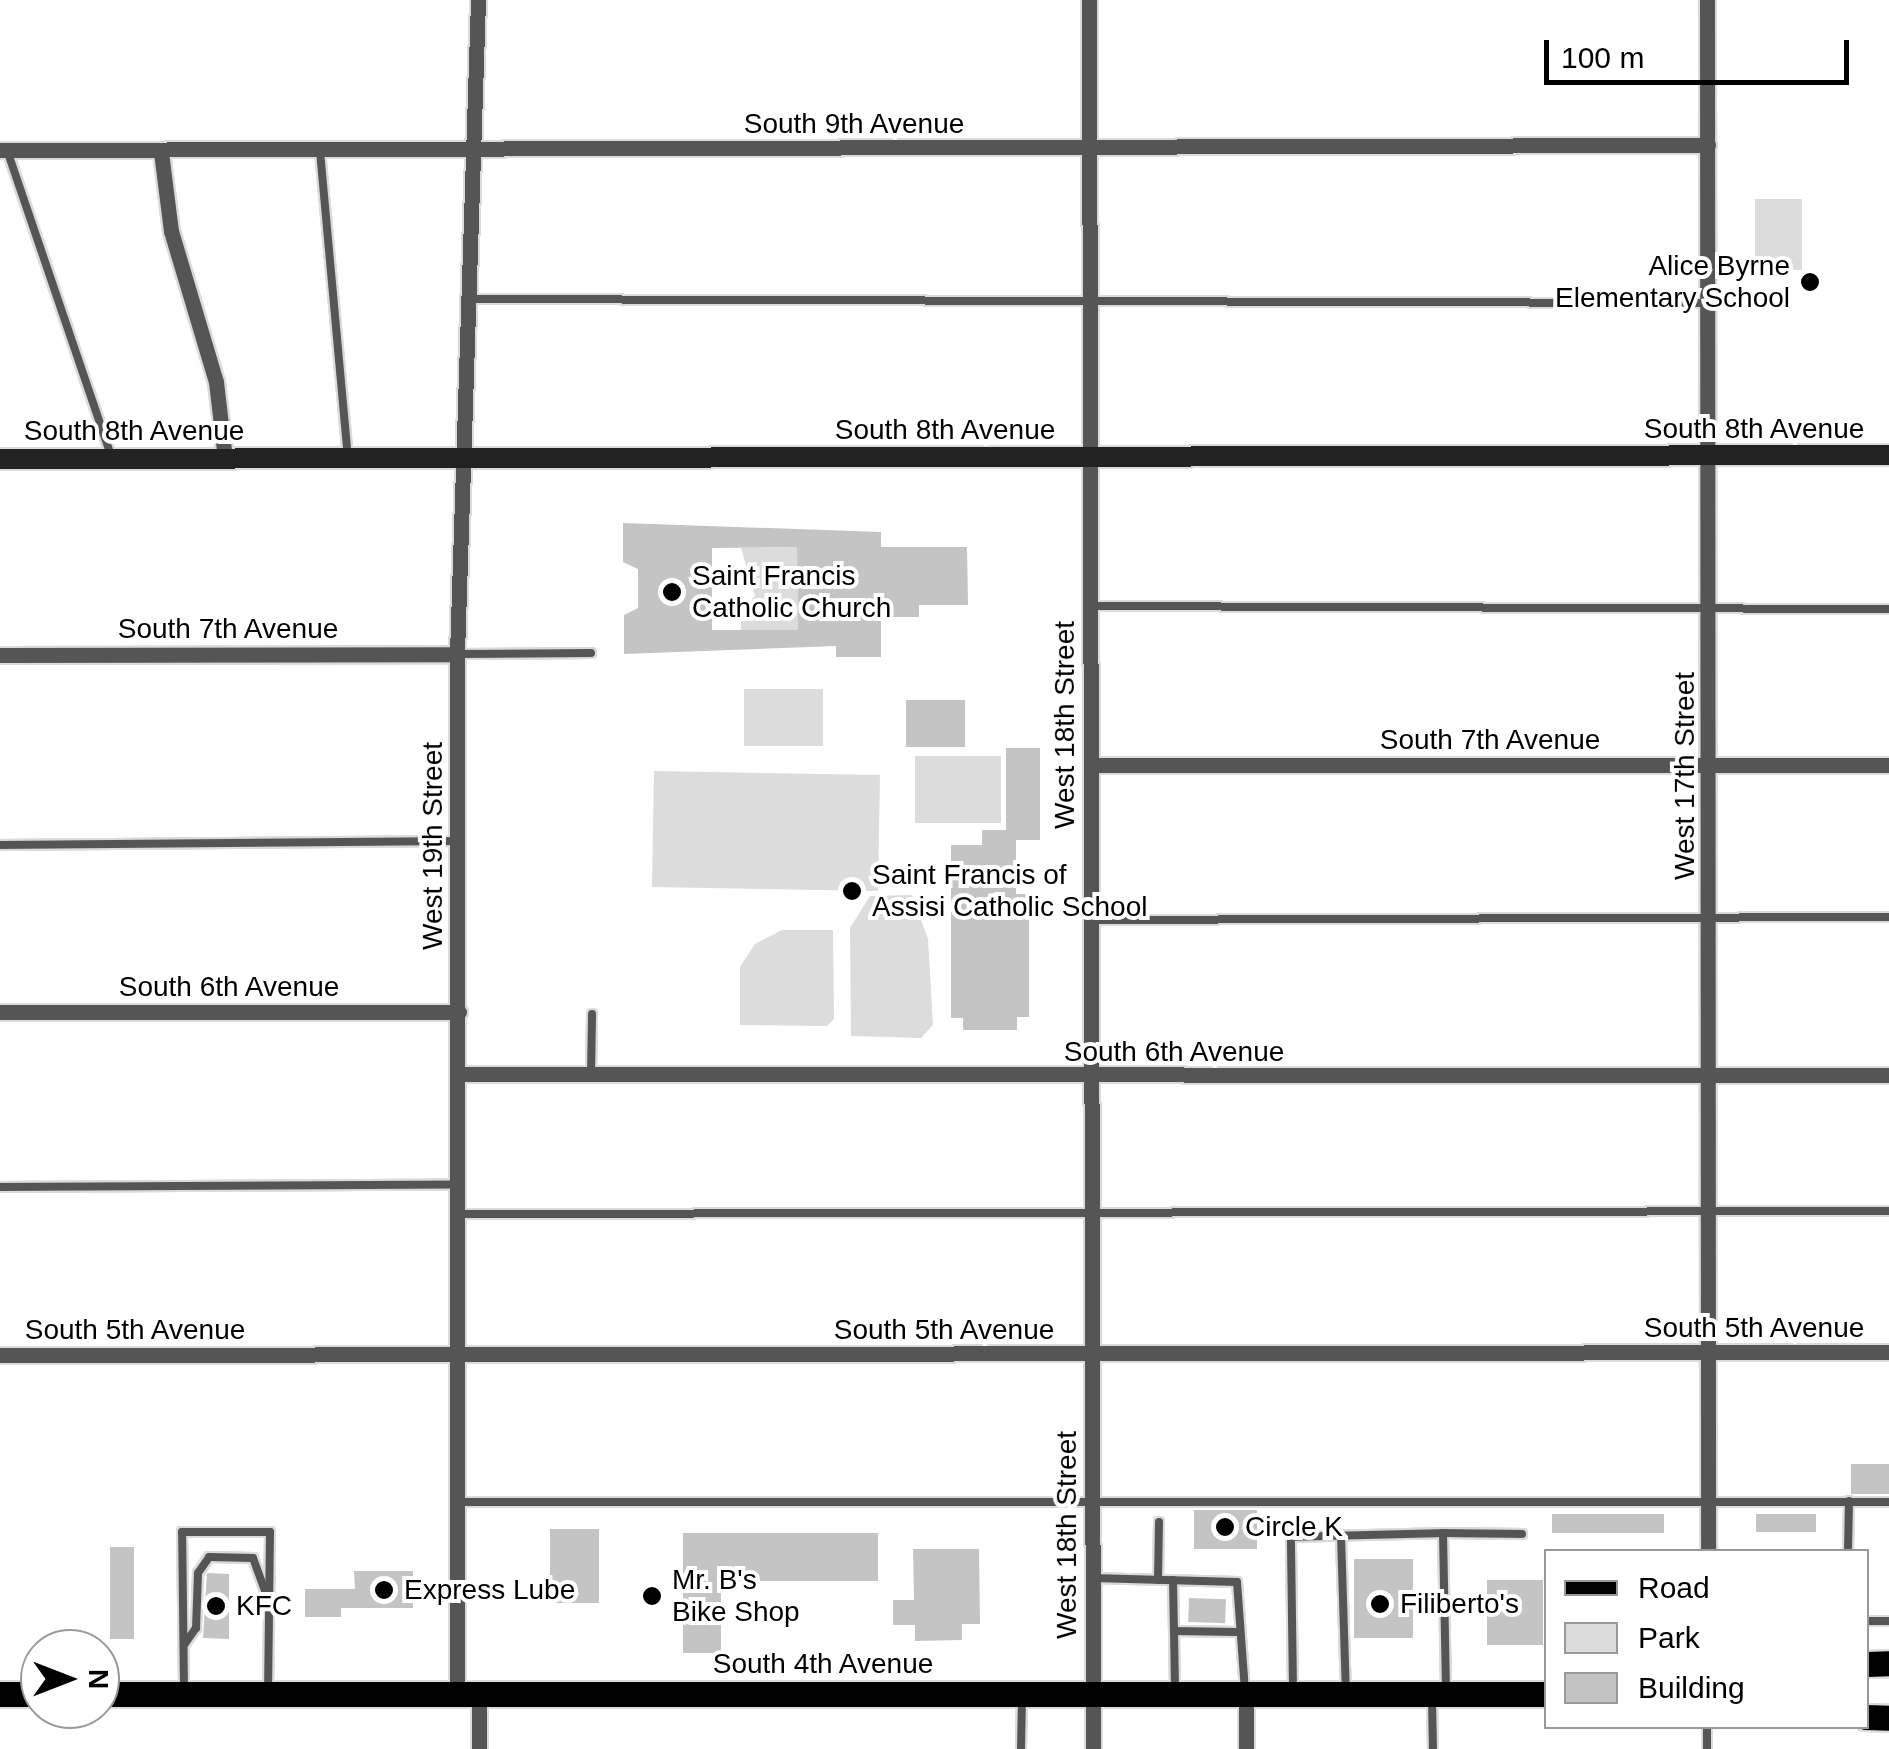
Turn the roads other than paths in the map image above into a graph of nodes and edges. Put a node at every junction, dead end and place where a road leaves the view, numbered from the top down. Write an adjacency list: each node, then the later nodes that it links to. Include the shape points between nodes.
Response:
1 (478, 0): 7 (street, West 19th Street)
2 (1088, 0): 5 (street, West 18th Street)
3 (1707, 0): 4 (street, West 17th Street)
4 (1708, 145): 5 (street, South 9th Avenue); 12 (street, West 17th Street)
5 (1089, 148): 7 (street, South 9th Avenue); 11 (street, West 18th Street)
6 (3, 150): 9 (street, South 9th Avenue); 17 (lane)
7 (479, 150): 8 (street, South 9th Avenue); 10 (street, West 19th Street)
8 (320, 151): 9 (street, South 9th Avenue); 18 (lane)
9 (161, 152): 20 (street, via 171,231 216,382)
10 (470, 299): 11 (lane); 15 (street, West 19th Street)
11 (1089, 301): 12 (lane); 19 (street, West 18th Street)
12 (1709, 302): 13 (street, West 17th Street)
13 (1708, 456): 14 (street, South 8th Avenue); 19 (street, South 8th Avenue); 23 (street, West 17th Street)
14 (1889, 456)
15 (459, 457): 18 (street, South 8th Avenue); 19 (street, South 8th Avenue); 25 (street, West 19th Street)
16 (0, 458): 17 (street, South 8th Avenue)
17 (112, 458): 20 (street, South 8th Avenue)
18 (348, 458): 20 (street, South 8th Avenue)
19 (1090, 458): 21 (street, West 18th Street)
20 (225, 459)
21 (1090, 606): 23 (lane); 29 (street, West 18th Street)
22 (1889, 609): 23 (lane)
23 (1709, 610): 27 (street, West 17th Street)
24 (591, 653): 25 (lane)
25 (456, 654): 26 (street, South 7th Avenue); 30 (street, West 19th Street)
26 (0, 655)
27 (1710, 764): 28 (street, South 7th Avenue); 29 (street, South 7th Avenue); 33 (street, West 17th Street)
28 (1889, 764)
29 (1090, 766): 34 (street, West 18th Street)
30 (458, 841): 31 (lane); 36 (street, West 19th Street)
31 (0, 844)
32 (1889, 917): 33 (lane)
33 (1710, 918): 34 (lane); 39 (street, West 17th Street)
34 (1091, 920): 42 (street, West 18th Street)
35 (0, 1012): 36 (street, South 6th Avenue)
36 (458, 1012): 38 (street, West 19th Street)
37 (592, 1014): 41 (lane)
38 (458, 1074): 41 (street, South 6th Avenue); 43 (street, West 19th Street)
39 (1709, 1075): 40 (street, South 6th Avenue); 42 (street, South 6th Avenue); 45 (street, West 17th Street)
40 (1889, 1075)
41 (591, 1076): 42 (street, South 6th Avenue)
42 (1091, 1077): 47 (street, West 18th Street)
43 (458, 1185): 44 (lane); 48 (street, West 19th Street)
44 (0, 1188)
45 (1708, 1210): 46 (lane); 47 (lane); 50 (street, West 17th Street)
46 (1889, 1211)
47 (1092, 1212): 48 (lane); 52 (street, West 18th Street)
48 (458, 1214): 53 (street, West 19th Street)
49 (1889, 1352): 50 (street, South 5th Avenue)
50 (1707, 1353): 52 (street, South 5th Avenue); 55 (street, West 17th Street)
51 (0, 1355): 53 (street, South 5th Avenue)
52 (1092, 1355): 53 (street, South 5th Avenue); 54 (street, West 18th Street)
53 (458, 1356): 57 (street, West 19th Street)
54 (1092, 1499): 55 (lane); 57 (lane); 65 (street, West 18th Street)
55 (1708, 1500): 56 (lane); 63 (street, West 17th Street)
56 (1849, 1501): 58 (lane); 64 (lane)
57 (458, 1502): 72 (street, West 19th Street)
58 (1889, 1502)
59 (1158, 1522): 66 (lane)
60 (1443, 1534): 61 (lane); 62 (lane); 76 (lane)
61 (1522, 1534)
62 (1342, 1536): 80 (lane, via 1291,1537); 81 (lane)
63 (1708, 1549)
64 (1848, 1549)
65 (1092, 1578): 66 (lane); 79 (street, West 18th Street)
66 (1158, 1580): 67 (lane)
67 (1174, 1580): 69 (lane); 70 (lane, via 1237,1582)
68 (270, 1602): 71 (lane, via 253,1558 209,1556 198,1574 196,1628); 71 (lane, via 270,1532 182,1532); 73 (lane)
69 (1174, 1632): 70 (lane); 82 (lane)
70 (1238, 1632): 83 (lane)
71 (184, 1646): 75 (lane)
72 (468, 1692): 73 (main road, South 4th Avenue); 78 (main road, South 4th Avenue); 84 (street, West 19th Street)
73 (268, 1693): 75 (main road, South 4th Avenue)
74 (120, 1694): 75 (main road, South 4th Avenue)
75 (184, 1694)
76 (1439, 1694): 77 (main road, South 4th Avenue); 81 (main road, South 4th Avenue); 88 (lane)
77 (1544, 1694)
78 (1022, 1695): 79 (main road, South 4th Avenue); 85 (lane)
79 (1092, 1695): 82 (main road, South 4th Avenue); 86 (street, West 18th Street)
80 (1294, 1695): 81 (main road, South 4th Avenue); 83 (main road, South 4th Avenue)
81 (1346, 1695)
82 (1175, 1696): 83 (main road, South 4th Avenue)
83 (1246, 1696): 87 (street)
84 (478, 1749)
85 (1021, 1749)
86 (1093, 1749)
87 (1246, 1749)
88 (1433, 1749)

